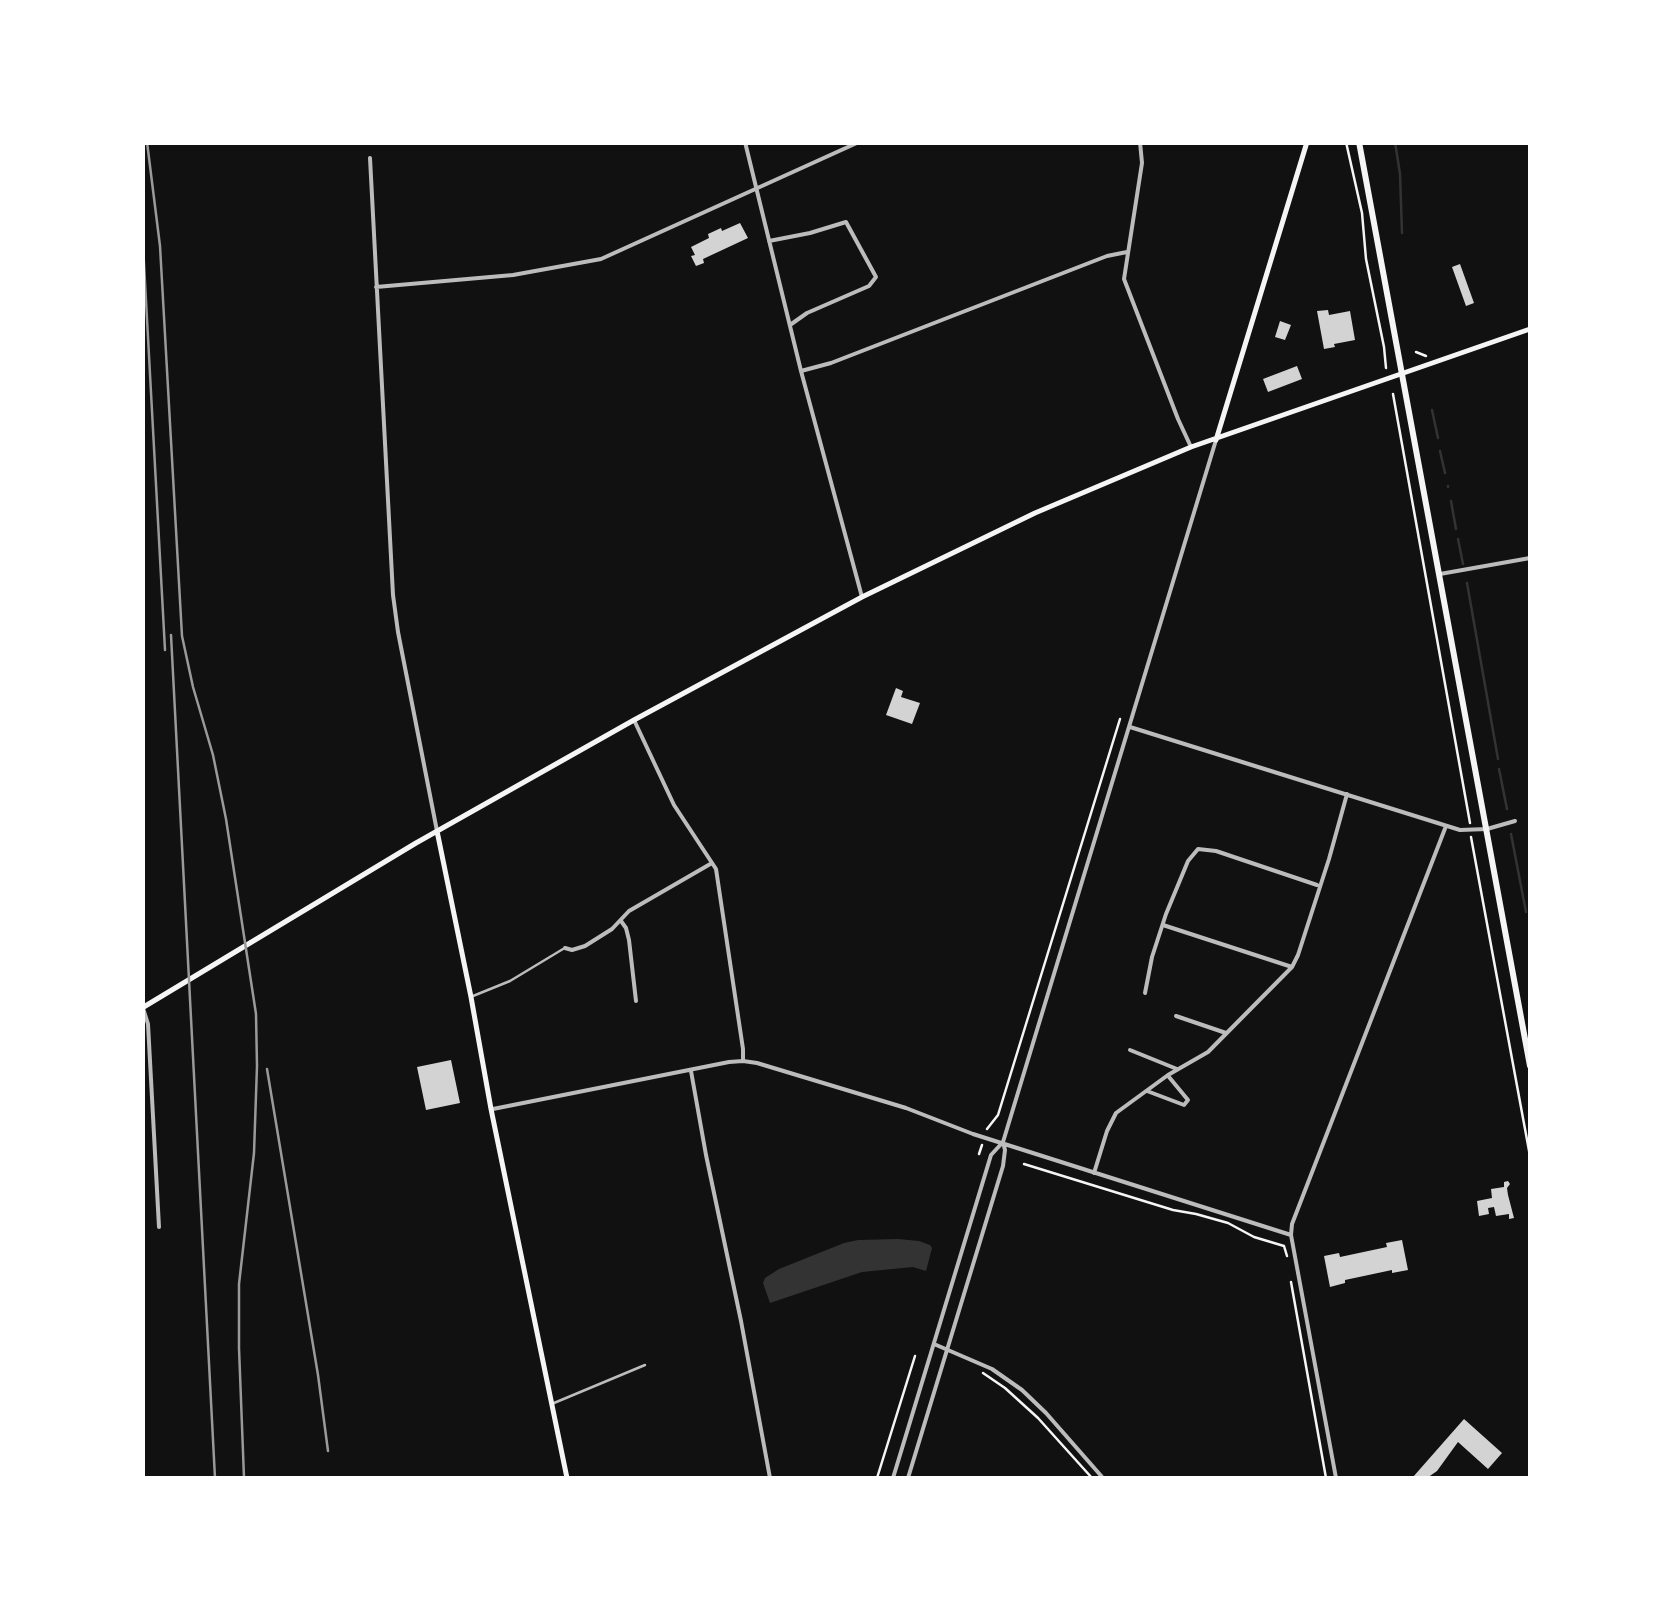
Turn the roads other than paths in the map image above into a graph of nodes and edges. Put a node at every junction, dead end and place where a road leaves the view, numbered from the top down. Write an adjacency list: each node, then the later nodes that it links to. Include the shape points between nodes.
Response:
1 (744, 142): 7 (street)
2 (858, 142): 7 (street)
3 (1140, 142): 9 (street)
4 (1307, 142): 15 (main road)
5 (1359, 142): 14 (main road)
6 (370, 158): 10 (street)
7 (756, 189): 8 (street); 10 (street, via 601,260)
8 (769, 241): 11 (street); 11 (street, via 846,222 876,278)
9 (1128, 252): 13 (street); 16 (street, via 1126,285)
10 (376, 287): 26 (street, via 393,596)
11 (790, 325): 13 (street)
12 (1530, 329): 14 (main road)
13 (801, 372): 19 (street)
14 (1402, 373): 15 (main road); 18 (main road)
15 (1216, 440): 16 (main road); 21 (street)
16 (1192, 447): 19 (main road, via 1035,512)
17 (1530, 558): 18 (street)
18 (1440, 574): 25 (main road)
19 (862, 597): 20 (main road)
20 (634, 720): 26 (main road); 27 (street, via 674,805)
21 (1130, 727): 22 (street); 47 (street)
22 (1347, 794): 24 (street); 28 (street)
23 (1515, 821): 25 (street)
24 (1446, 826): 25 (street); 50 (street)
25 (1487, 829): 41 (main road)
26 (437, 831): 34 (main road); 36 (main road)
27 (712, 863): 29 (street); 40 (street)
28 (1319, 885): 30 (street, via 1198,849); 32 (street)
29 (621, 921): 31 (street, via 585,946); 35 (street)
30 (1163, 925): 32 (street); 33 (street)
31 (565, 948): 34 (lane)
32 (1292, 967): 38 (street)
33 (1145, 992)
34 (471, 997): 46 (main road)
35 (636, 1001)
36 (143, 1007): 49 (street)
37 (1176, 1016): 38 (street)
38 (1226, 1033): 43 (street)
39 (1130, 1050): 43 (street)
40 (743, 1061): 42 (street); 47 (street)
41 (1530, 1066)
42 (691, 1069): 46 (street); 56 (street)
43 (1178, 1070): 44 (street)
44 (1168, 1075): 45 (street); 45 (street, via 1188,1100 1184,1104)
45 (1147, 1091): 48 (street, via 1111,1120)
46 (490, 1110): 54 (main road)
47 (1003, 1142): 48 (street); 51 (street, via 991,1155); 52 (street, via 1004,1166)
48 (1094, 1173): 50 (street)
49 (159, 1227)
50 (1291, 1236): 60 (street)
51 (934, 1344): 52 (street); 57 (street)
52 (947, 1348): 58 (street); 59 (street, via 1022,1390)
53 (645, 1365): 54 (lane)
54 (552, 1404): 55 (main road)
55 (567, 1478)
56 (770, 1478)
57 (893, 1478)
58 (908, 1478)
59 (1103, 1478)
60 (1336, 1478)

